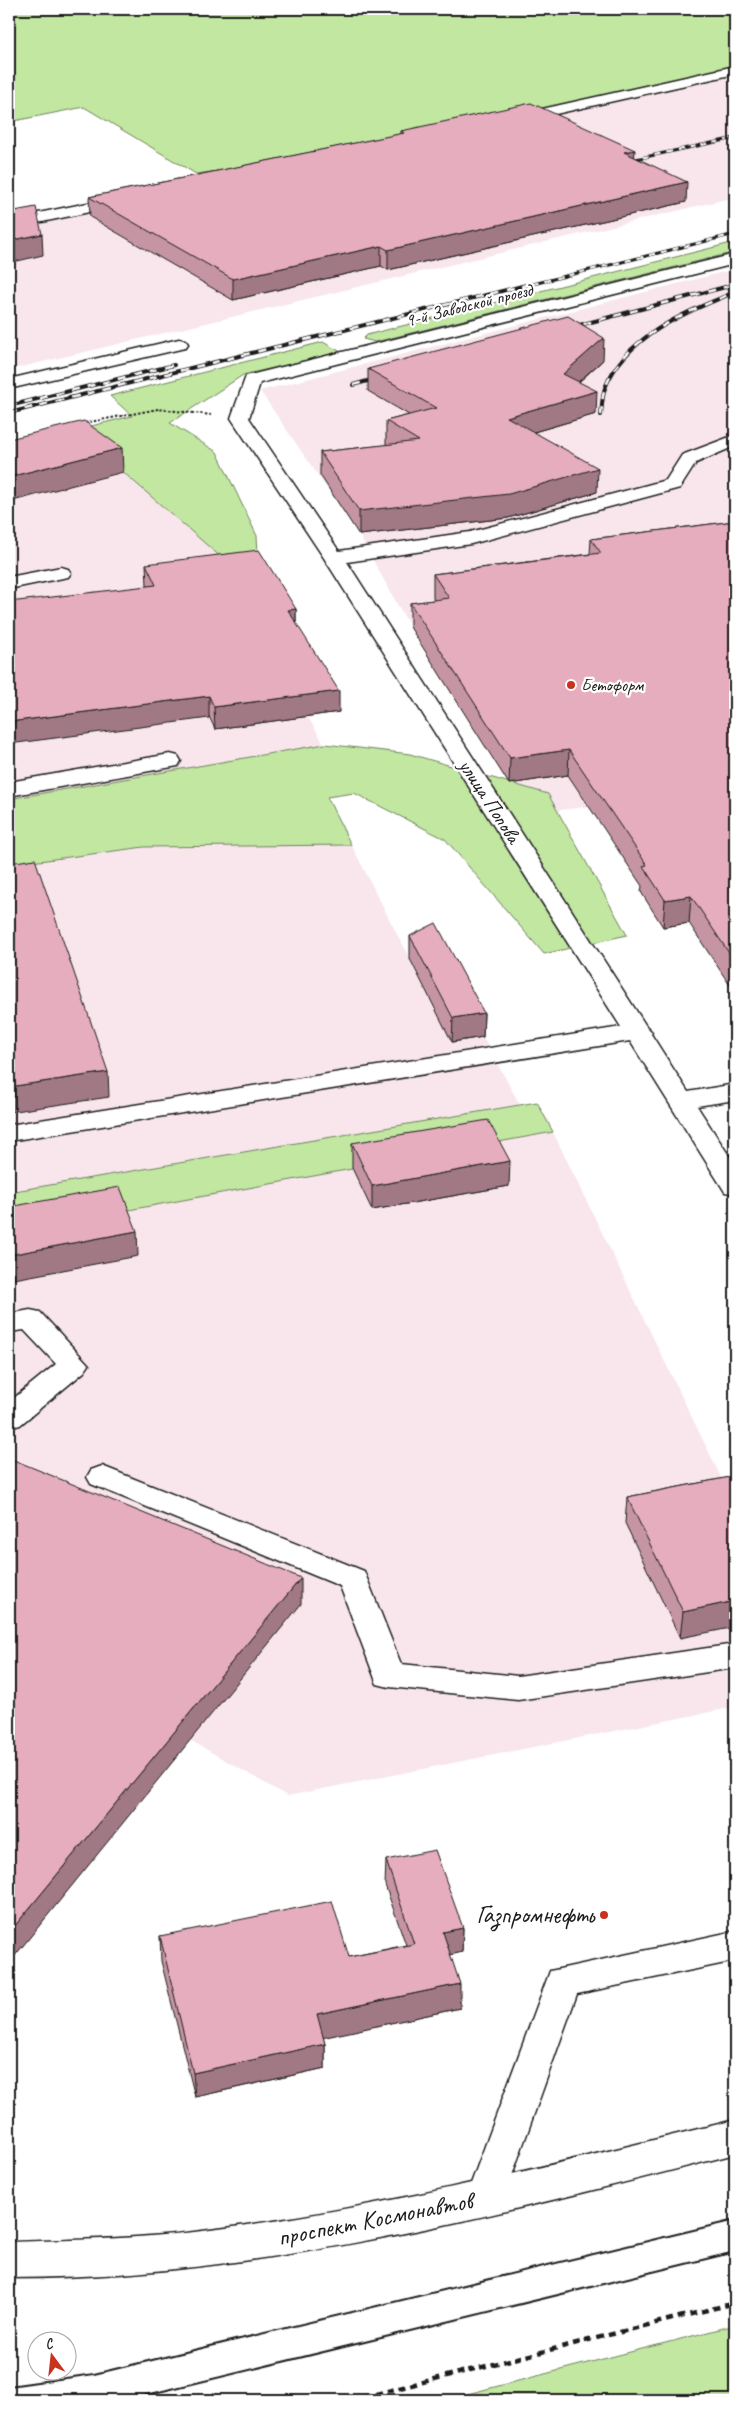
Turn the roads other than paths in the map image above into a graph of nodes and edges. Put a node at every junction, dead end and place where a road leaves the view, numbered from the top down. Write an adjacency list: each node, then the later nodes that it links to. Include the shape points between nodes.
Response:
1 (735, 70): 2 (street)
2 (496, 123)
3 (143, 197): 4 (street)
4 (9, 224)
5 (735, 258): 8 (street, 9-й Заводской проезд, via 252,380)
6 (179, 344): 7 (street)
7 (9, 384)
8 (240, 418): 10 (street, улица Попова)
9 (735, 440): 10 (street, via 689,458 673,484 472,538)
10 (334, 558): 15 (street, улица Попова)
11 (61, 573): 12 (street)
12 (9, 583)
13 (170, 761): 14 (street)
14 (9, 789)
15 (639, 1032): 17 (street, улица Попова); 18 (street)
16 (735, 1092): 17 (street)
17 (683, 1101): 19 (street, улица Попова)
18 (9, 1134)
19 (735, 1186)
20 (9, 1323): 21 (street, via 30,1319 74,1365)
21 (9, 1418)
22 (102, 1477): 23 (street, via 353,1579 389,1675 518,1688)
23 (735, 1656)
24 (735, 1946): 26 (street, via 563,1982)
25 (735, 2137): 26 (street, проспект Космонавтов)
26 (486, 2197): 27 (street, проспект Космонавтов, via 286,2238 183,2252)
27 (9, 2260)

